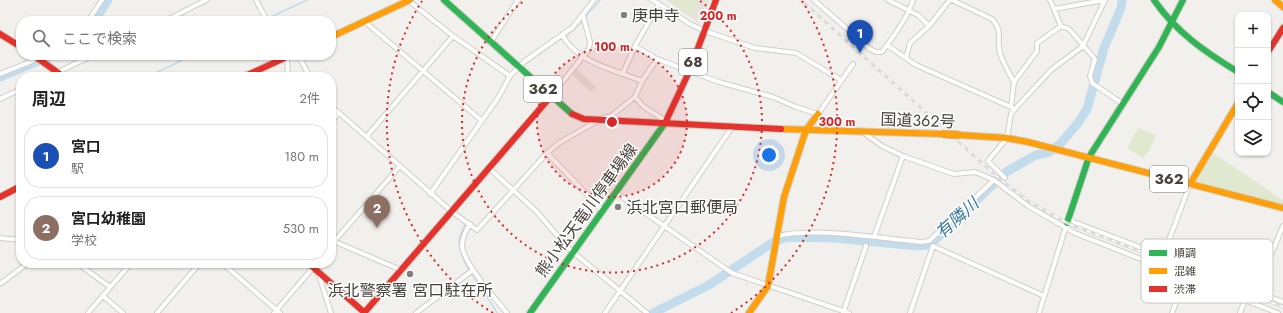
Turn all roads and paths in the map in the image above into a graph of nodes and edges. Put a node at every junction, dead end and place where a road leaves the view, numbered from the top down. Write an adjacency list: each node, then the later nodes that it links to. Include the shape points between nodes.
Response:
1 (102, 0): 24 (street)
2 (206, 0): 25 (street)
3 (256, 0): 26 (street)
4 (410, 0): 27 (main road); 36 (street)
5 (444, 0): 37 (main road, 国道362号 / 362)
6 (518, 0): 37 (street)
7 (594, 0): 23 (street)
8 (652, 0): 19 (street)
9 (716, 0): 32 (main road, 68)
10 (814, 0): 39 (street, via 876,52 882,52)
11 (888, 0): 22 (street)
12 (913, 0): 22 (street)
13 (951, 0): 29 (street); 66 (street, via 992,19 1000,34 999,52)
14 (1050, 0): 21 (street)
15 (1154, 0): 28 (main road)
16 (1183, 0): 28 (main road)
17 (1275, 0): 20 (main road)
18 (1104, 1): 21 (street); 41 (street)
19 (659, 4): 32 (street, via 690,24); 40 (street)
20 (1283, 7)
21 (1054, 9): 30 (street)
22 (910, 11): 29 (street); 39 (street)
23 (583, 15): 35 (street); 43 (street, via 590,46)
24 (91, 16)
25 (175, 16)
26 (264, 16)
27 (364, 21): 34 (main road); 59 (street)
28 (1171, 24): 54 (main road, via 1190,41); 73 (main road)
29 (930, 26): 44 (street, via 910,43)
30 (1061, 26): 41 (street, via 1069,29); 66 (street, via 1037,43 1037,51)
31 (1283, 28): 42 (main road)
32 (705, 30): 60 (main road, 68); 64 (street, via 755,48 796,53)
33 (0, 34): 38 (main road)
34 (336, 35)
35 (562, 35): 43 (street); 53 (street)
36 (453, 36): 59 (street); 63 (street)
37 (490, 43): 53 (main road, 国道362号 / 362)
38 (16, 44)
39 (887, 45): 44 (street)
40 (635, 46): 45 (street); 61 (street)
41 (1083, 46): 73 (street, via 1095,59 1090,76 1092,83); 74 (street, via 1051,70)
42 (1270, 48)
43 (583, 57): 61 (street); 69 (street)
44 (906, 58): 74 (street, via 916,65)
45 (656, 59): 60 (street); 65 (street)
46 (34, 60): 62 (street)
47 (42, 60): 55 (main road)
48 (84, 60): 55 (street)
49 (279, 60): 56 (main road)
50 (287, 60): 57 (street)
51 (301, 60): 58 (street)
52 (853, 64): 64 (street)
53 (518, 67): 63 (street); 69 (main road, 国道362号 / 362)
54 (1235, 70)
55 (61, 72)
56 (253, 72)
57 (288, 72)
58 (307, 72)
59 (423, 72): 80 (street); 86 (street)
60 (689, 72): 78 (street, via 773,97); 82 (main road, 68)
61 (623, 73): 65 (street)
62 (0, 74)
63 (510, 76): 80 (street, via 498,98)
64 (841, 80): 78 (street)
65 (642, 82): 70 (street)
66 (1014, 82): 74 (street)
67 (16, 91): 71 (street)
68 (1271, 94): 72 (main road)
69 (550, 96): 81 (main road, 国道362号 / 362, via 573,115); 92 (main road)
70 (635, 97): 81 (street, via 611,116); 82 (street)
71 (0, 99)
72 (1283, 102)
73 (1123, 104): 90 (main road)
74 (1012, 108): 87 (street)
75 (1235, 108): 95 (main road)
76 (336, 110): 77 (street)
77 (339, 113): 79 (street); 86 (street)
78 (818, 114): 84 (main road)
79 (336, 116)
80 (481, 120): 99 (street)
81 (598, 120): 82 (main road, 国道362号 / 362); 88 (street)
82 (665, 122): 83 (main road, 国道362号 / 362); 98 (main road, 熊小松天竜川停車場線)
83 (732, 127): 84 (main road, 国道362号 / 362); 106 (street)
84 (806, 130): 85 (main road, 国道362号 / 362); 111 (main road, via 784,197)
85 (863, 132): 87 (main road, 国道362号 / 362, bridge); 89 (street, via 882,146)
86 (367, 136): 91 (street)
87 (1007, 138): 90 (main road, 国道362号 / 362); 93 (street, via 988,161)
88 (547, 153): 97 (street); 102 (street)
89 (903, 156): 94 (street, via 954,174 974,172); 108 (street)
90 (1089, 157): 95 (main road, 国道362号 / 362); 104 (main road)
91 (400, 166): 99 (street); 110 (street)
92 (489, 168): 97 (street); 103 (main road)
93 (1005, 178)
94 (994, 180): 104 (street, via 1028,206); 114 (street)
95 (1190, 184): 101 (main road, 国道362号 / 362); 112 (street)
96 (16, 189): 100 (main road)
97 (514, 190): 105 (street, via 477,230); 119 (street)
98 (615, 192): 102 (main road, 熊小松天竜川停車場線); 106 (street)
99 (430, 194): 103 (street)
100 (0, 197)
101 (1283, 208)
102 (602, 210): 119 (main road, 熊小松天竜川停車場線)
103 (451, 212): 105 (street); 129 (main road)
104 (1067, 223): 117 (street, via 1074,222); 120 (street); 136 (street)
105 (470, 224): 130 (street, via 462,245)
106 (664, 226): 132 (street, via 731,272); 134 (street)
107 (1283, 226): 118 (street)
108 (874, 237): 111 (street, via 792,233); 114 (street)
109 (0, 238): 113 (street)
110 (336, 238)
111 (777, 239): 132 (main road)
112 (1169, 239)
113 (16, 240)
114 (931, 244): 136 (street); 156 (street)
115 (336, 245): 129 (street)
116 (866, 246): 143 (street)
117 (1141, 248)
118 (1273, 250)
119 (573, 251): 134 (street); 151 (main road, 熊小松天竜川停車場線)
120 (1141, 257)
121 (21, 268): 131 (street)
122 (84, 268): 133 (street)
123 (127, 268): 133 (street)
124 (196, 268): 146 (street)
125 (228, 268): 142 (street)
126 (312, 268): 142 (street)
127 (315, 268): 147 (street)
128 (316, 268): 148 (main road)
129 (401, 270): 148 (main road)
130 (473, 270): 149 (street); 150 (street)
131 (0, 284)
132 (768, 286): 143 (street); 154 (main road)
133 (110, 287): 135 (street)
134 (620, 291): 152 (street); 153 (street)
135 (103, 296): 144 (street); 145 (street)
136 (1044, 296): 157 (street)
137 (1273, 298): 138 (street)
138 (1283, 302)
139 (1176, 303): 158 (street)
140 (1244, 303): 159 (street)
141 (1253, 303): 160 (street)
142 (277, 312)
143 (843, 312): 155 (street)
144 (88, 313)
145 (122, 313)
146 (157, 313)
147 (331, 313)
148 (364, 313)
149 (416, 313)
150 (507, 313)
151 (530, 313)
152 (605, 313)
153 (647, 313)
154 (749, 313)
155 (849, 313)
156 (910, 313)
157 (1039, 313)
158 (1172, 313)
159 (1240, 313)
160 (1278, 313)

